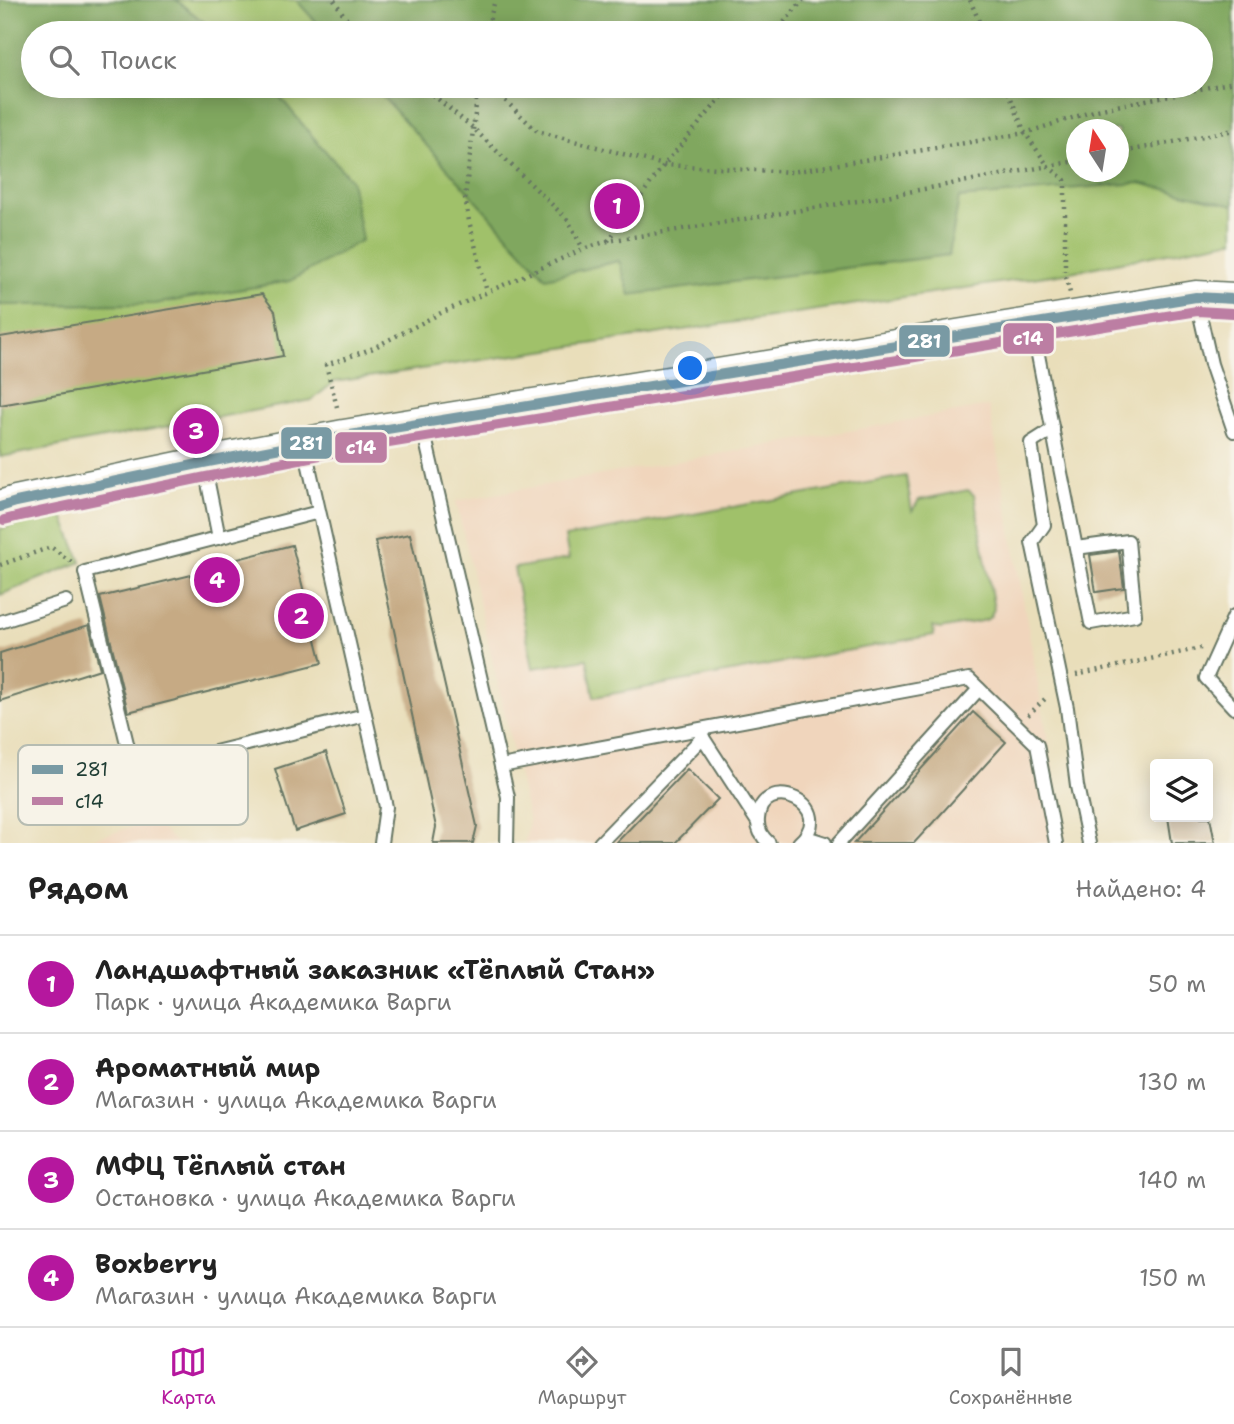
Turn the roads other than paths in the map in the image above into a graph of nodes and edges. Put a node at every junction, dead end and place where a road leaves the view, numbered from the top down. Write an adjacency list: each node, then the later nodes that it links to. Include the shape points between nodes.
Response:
1 (1196, 297): 2 (street); 3 (street); 6 (lane, via 1211,364)
2 (1234, 299)
3 (1032, 324): 4 (street); 5 (lane)
4 (422, 424): 7 (street); 22 (lane)
5 (1053, 429): 12 (lane); 32 (lane, via 1031,443 1044,525 1032,542 1067,708)
6 (1234, 431)
7 (304, 444): 8 (street); 10 (lane)
8 (204, 463): 9 (street); 11 (lane)
9 (5, 500)
10 (319, 512): 11 (lane); 18 (lane)
11 (219, 538): 20 (lane, via 85,572)
12 (1076, 548): 12 (lane, via 1091,623 1135,615 1128,541)
13 (66, 601): 15 (lane)
14 (1234, 617): 17 (lane, via 1206,678)
15 (0, 622)
16 (979, 689): 19 (lane, via 969,679); 30 (lane); 31 (lane, via 1037,745)
17 (1234, 709)
18 (365, 715): 21 (lane); 25 (lane, via 386,807)
19 (701, 733): 22 (lane); 23 (lane); 27 (lane)
20 (127, 745)
21 (243, 745)
22 (501, 766): 26 (lane, via 508,797)
23 (757, 821): 24 (lane, via 759,810 775,796 797,798 810,815); 28 (lane)
24 (802, 840): 29 (lane)
25 (380, 843)
26 (507, 843)
27 (600, 843)
28 (769, 843)
29 (825, 843)
30 (839, 843)
31 (1056, 843)
32 (1089, 843)

